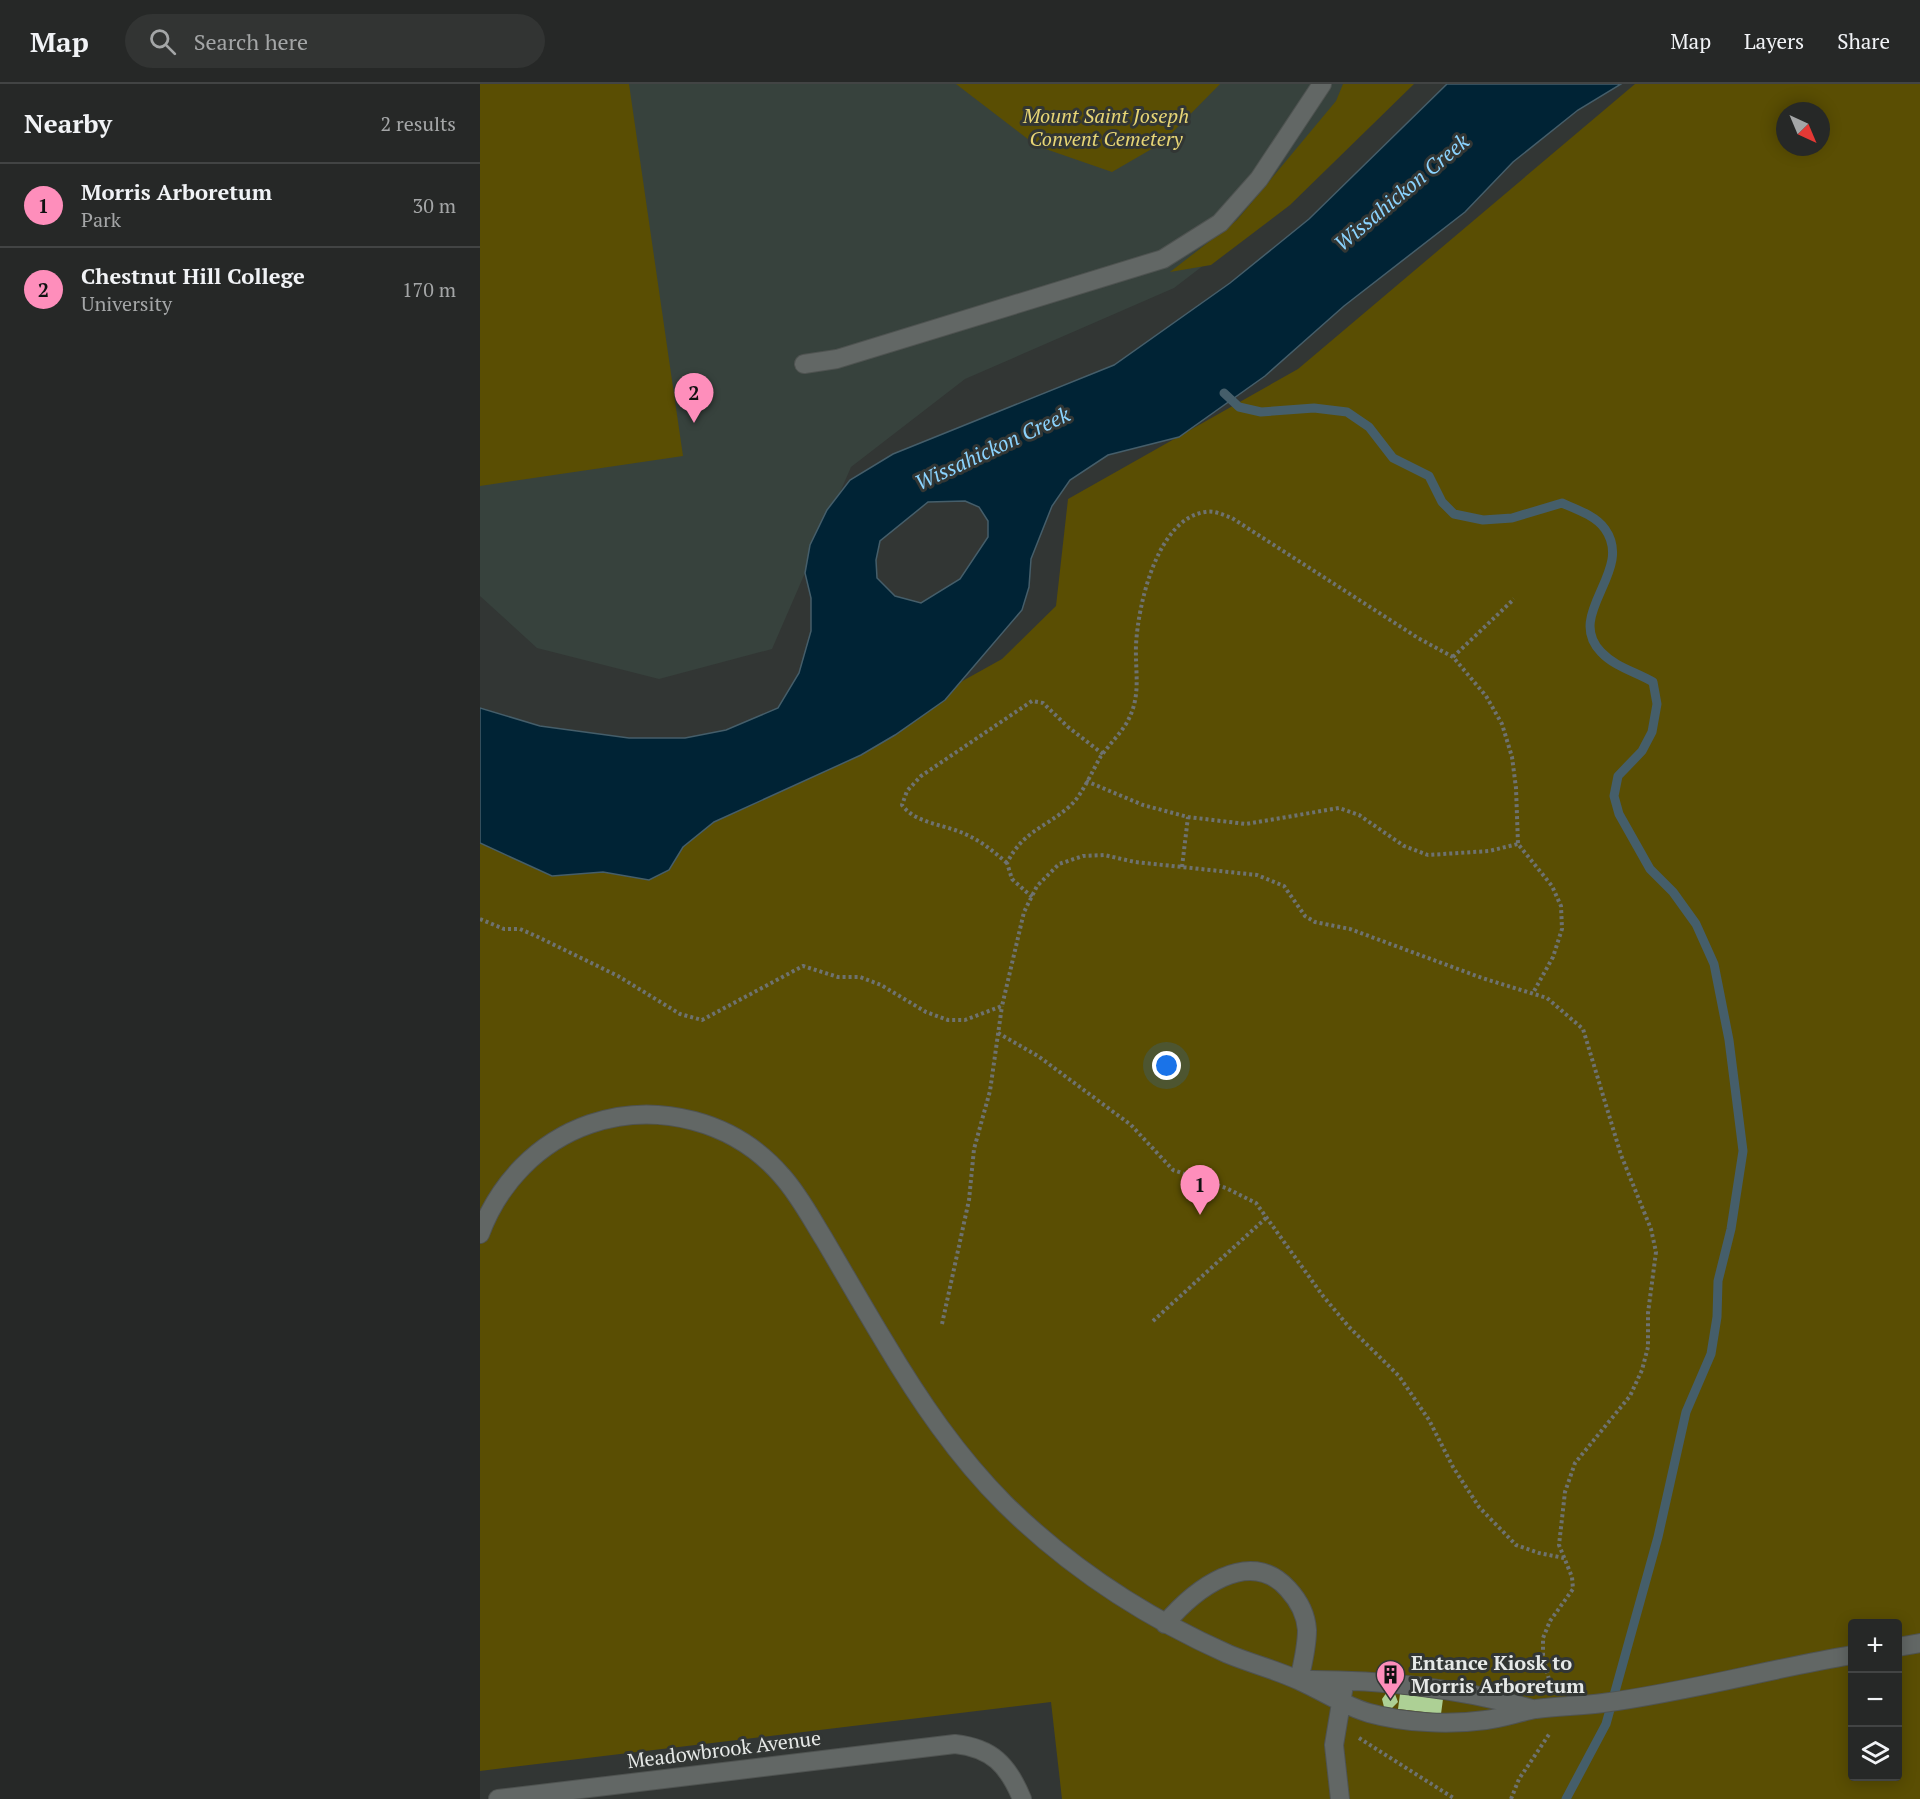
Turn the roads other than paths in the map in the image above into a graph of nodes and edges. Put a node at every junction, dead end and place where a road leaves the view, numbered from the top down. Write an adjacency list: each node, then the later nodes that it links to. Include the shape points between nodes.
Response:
1 (1322, 84): 2 (street, via 1259,179 1220,223 1163,259 837,358)
2 (804, 364)
3 (480, 1234): 4 (street, via 512,1178 553,1141 577,1129 622,1116 657,1114 683,1118 730,1134 768,1161 796,1193 915,1392 977,1474 1068,1560)
4 (1165, 1624): 8 (street, via 1235,1657); 8 (street, via 1210,1583 1251,1571 1271,1576 1285,1585 1304,1612 1306,1647)
5 (1920, 1643): 6 (street)
6 (1902, 1646)
7 (1848, 1655): 11 (street, via 1626,1700)
8 (1299, 1680): 9 (street); 10 (street)
9 (1345, 1680): 10 (street); 11 (street, via 1491,1697)
10 (1341, 1702): 11 (street, via 1390,1717 1457,1723); 14 (street, via 1334,1745)
11 (1534, 1709)
12 (498, 1799): 13 (street, Meadowbrook Avenue, via 955,1743 988,1752 1015,1781)
13 (1022, 1799)
14 (1340, 1799)

